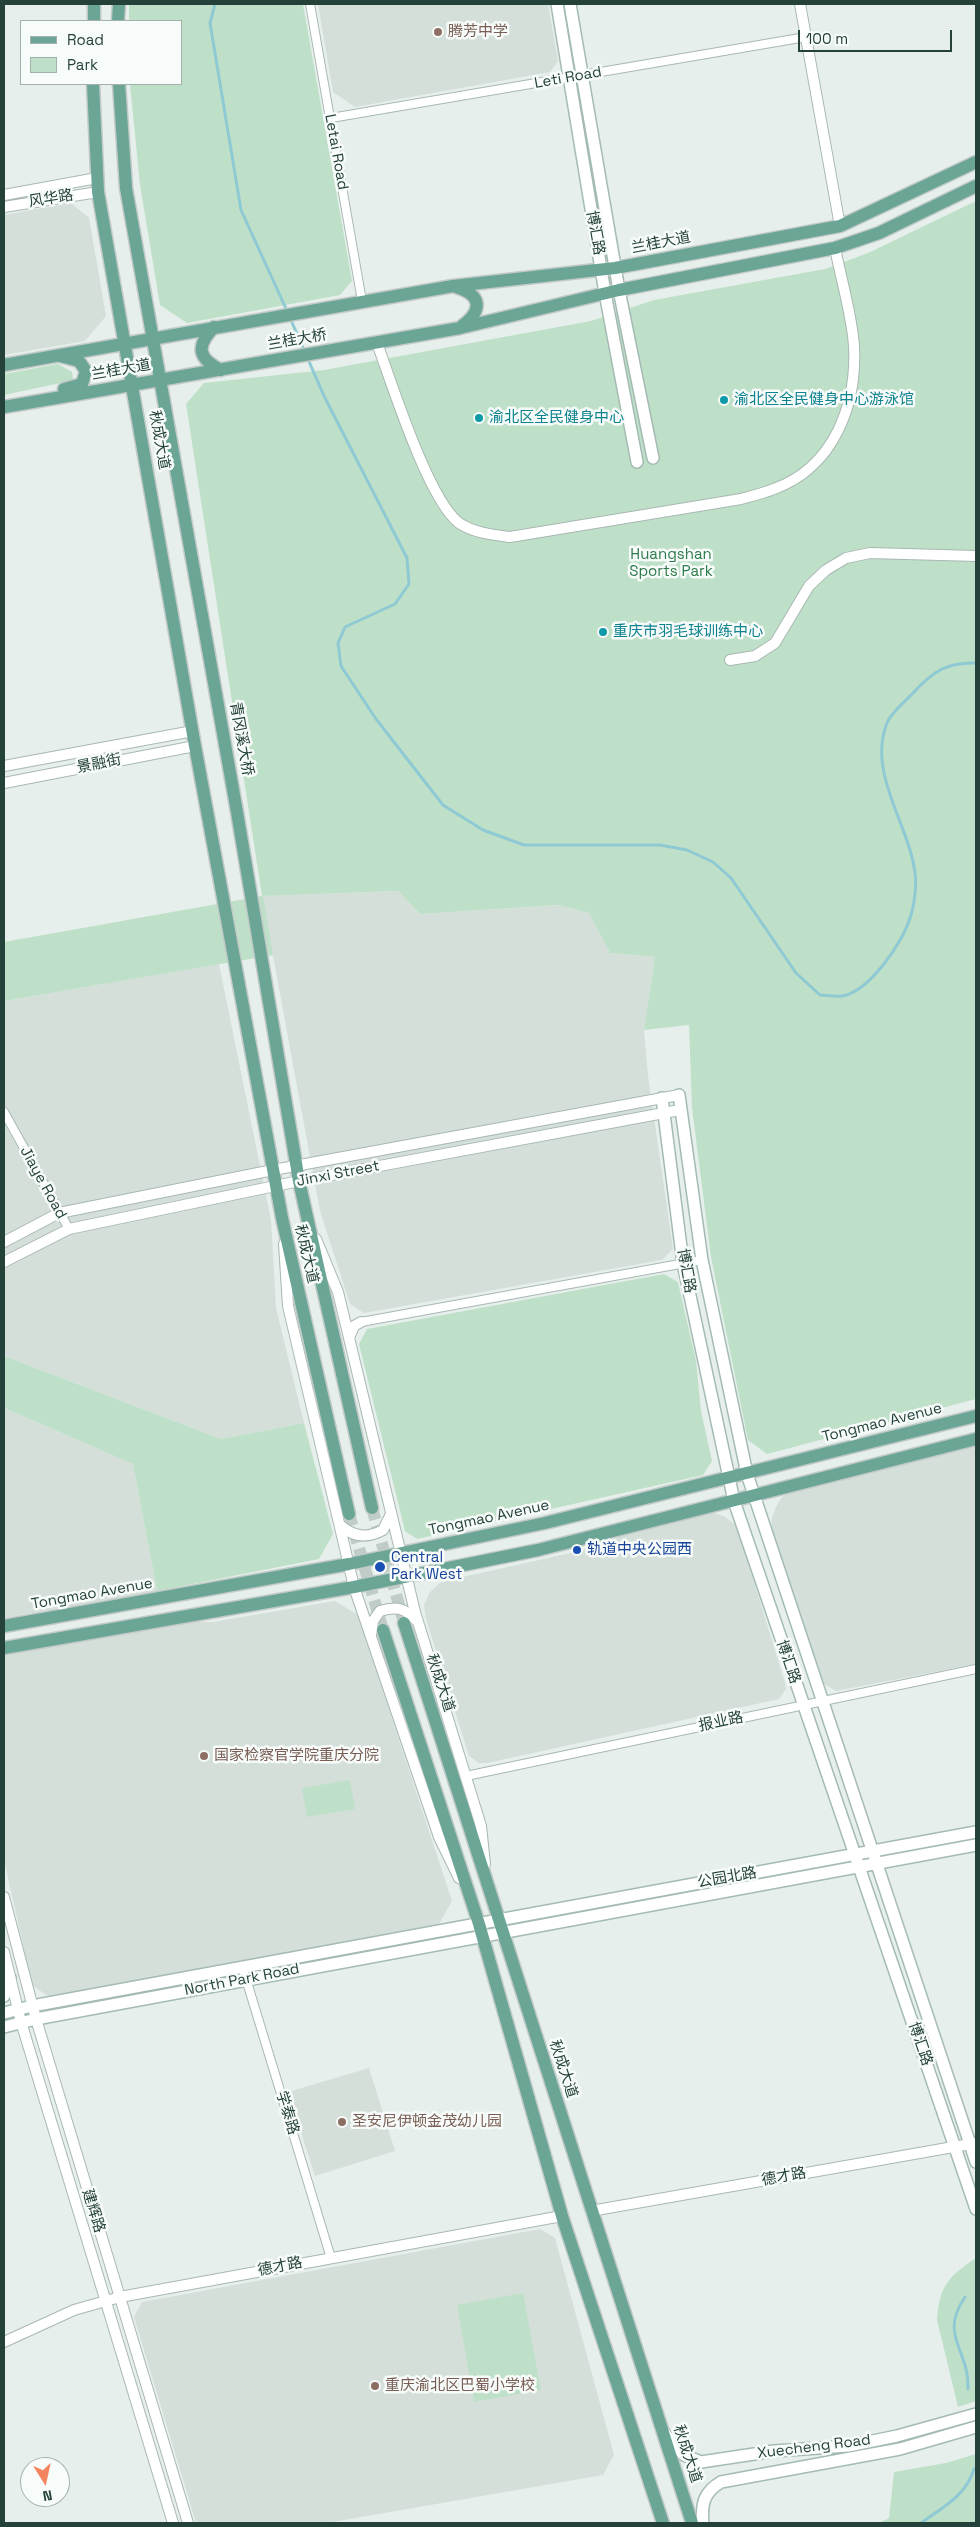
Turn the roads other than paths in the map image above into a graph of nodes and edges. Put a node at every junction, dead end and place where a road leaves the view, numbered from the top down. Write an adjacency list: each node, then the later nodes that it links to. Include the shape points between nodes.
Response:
1 (94, 4): 7 (main road)
2 (119, 4): 8 (main road)
3 (310, 4): 14 (street, Letai Road)
4 (557, 4): 11 (main road, 博汇路)
5 (570, 4): 10 (main road, 博汇路)
6 (800, 4): 9 (street)
7 (94, 20)
8 (118, 20)
9 (806, 37): 10 (street, Leti Road); 21 (street)
10 (581, 75): 11 (street, Leti Road); 23 (main road, 博汇路)
11 (568, 78): 14 (street, Leti Road); 24 (main road, 博汇路)
12 (93, 85): 16 (main road, 秋成大道)
13 (119, 85): 33 (main road, 秋成大道, via 126,188)
14 (330, 118): 28 (street, Letai Road)
15 (976, 162): 21 (main road, 兰桂大道)
16 (97, 178): 18 (main road, 秋成大道); 19 (street, 风华路)
17 (976, 186): 22 (main road, via 879,233)
18 (98, 192): 20 (street, 风华路); 34 (main road, 秋成大道)
19 (4, 195)
20 (4, 207)
21 (840, 226): 23 (main road, 兰桂大道)
22 (835, 248): 26 (main road); 35 (street, via 854,344 854,382 846,417 827,450 804,473 775,489 741,499 510,537 486,534 460,523 441,503)
23 (615, 268): 24 (main road, 兰桂大道); 26 (main road, 博汇路)
24 (601, 270): 25 (main road, 兰桂大道); 27 (main road, 博汇路)
25 (453, 286): 28 (main road, 兰桂大道); 32 (main road, via 475,297 477,308 473,318)
26 (619, 290): 27 (main road); 43 (main road, 博汇路)
27 (605, 293): 32 (main road); 44 (main road, 博汇路)
28 (362, 301): 29 (main road, 兰桂大道)
29 (337, 306): 30 (main road, 兰桂大桥)
30 (232, 324): 31 (main road, 兰桂大道)
31 (214, 327): 33 (main road, 兰桂大道); 39 (main road, via 201,346 202,356)
32 (460, 328): 35 (main road)
33 (153, 338): 34 (main road, 兰桂大道); 40 (main road, 秋成大道)
34 (125, 343): 36 (main road, 兰桂大道); 41 (main road, 秋成大道)
35 (377, 343): 38 (main road, 兰桂大桥)
36 (53, 355): 37 (main road, 兰桂大道); 42 (main road, via 82,364 86,376 82,384)
37 (4, 365)
38 (243, 366): 39 (main road, 兰桂大道)
39 (221, 370): 40 (main road, 兰桂大道)
40 (160, 380): 41 (main road, 兰桂大道); 45 (main road, 秋成大道)
41 (132, 385): 42 (main road, 兰桂大道); 48 (main road, 秋成大道)
42 (4, 405)
43 (654, 458)
44 (636, 462)
45 (180, 492): 52 (main road, 青冈溪大桥)
46 (976, 556): 47 (street, via 870,552 846,558 809,586 775,643 755,656)
47 (730, 660)
48 (193, 731): 49 (main road, 秋成大道); 50 (street, 景融街)
49 (195, 746): 51 (street, 景融街); 59 (main road, 秋成大道)
50 (4, 766)
51 (4, 783)
52 (267, 992): 58 (main road, 秋成大道)
53 (679, 1095): 54 (street, Jinxi Street); 55 (main road, 博汇路)
54 (662, 1098): 57 (main road, 博汇路); 58 (street, Jinxi Street)
55 (680, 1110): 57 (street, Jinxi Street); 67 (main road, 博汇路)
56 (4, 1112): 62 (street, Jiaye Road)
57 (663, 1114): 60 (street, Jinxi Street); 69 (main road, 博汇路)
58 (297, 1165): 59 (street, Jinxi Street); 60 (main road, 秋成大道)
59 (273, 1170): 61 (main road, 秋成大道); 62 (street, Jinxi Street)
60 (299, 1181): 61 (street, Jinxi Street); 63 (main road, 秋成大道)
61 (276, 1186): 64 (main road, 秋成大道); 65 (street, Jinxi Street)
62 (59, 1213): 65 (street, Jiaye Road); 66 (street, Jinxi Street)
63 (306, 1213): 71 (street, via 338,1292); 78 (main road, 秋成大道)
64 (282, 1218): 79 (main road, 秋成大道); 81 (street, via 288,1306)
65 (69, 1228): 68 (street, Jinxi Street)
66 (4, 1242)
67 (702, 1260): 69 (street); 74 (main road, 博汇路)
68 (4, 1262)
69 (683, 1263): 70 (street); 75 (main road, 博汇路)
70 (361, 1322): 71 (street, via 354,1326)
71 (348, 1339): 80 (street)
72 (976, 1416): 74 (main road, Tongmao Avenue)
73 (976, 1439): 76 (main road)
74 (747, 1474): 75 (main road, Tongmao Avenue); 76 (main road, 博汇路)
75 (728, 1479): 77 (main road, 博汇路); 82 (main road, Tongmao Avenue, via 545,1523)
76 (753, 1496): 77 (main road); 92 (main road, 博汇路)
77 (734, 1501): 84 (main road, via 538,1550); 93 (main road, 博汇路)
78 (372, 1508)
79 (349, 1514)
80 (392, 1514): 81 (street, via 383,1530 366,1536 346,1531); 82 (street)
81 (340, 1525): 83 (street)
82 (401, 1553): 83 (main road, Tongmao Avenue); 84 (street)
83 (349, 1564): 85 (street); 88 (main road, Tongmao Avenue)
84 (406, 1577): 85 (main road); 86 (street)
85 (354, 1587): 89 (street); 90 (main road)
86 (418, 1622): 89 (street, via 406,1610 393,1607 380,1611 374,1621); 94 (street)
87 (404, 1624): 101 (main road, 秋成大道)
88 (4, 1626)
89 (377, 1632): 104 (main road)
90 (4, 1648)
91 (976, 1669): 92 (street, 报业路)
92 (821, 1700): 93 (street, 报业路); 97 (main road, 博汇路)
93 (802, 1704): 94 (street, 报业路); 98 (main road, 博汇路)
94 (466, 1776): 101 (street, via 481,1826)
95 (976, 1832): 97 (main road, 公园北路)
96 (976, 1845): 99 (main road, 公园北路)
97 (872, 1851): 98 (main road, 公园北路); 99 (main road, 博汇路)
98 (854, 1854): 100 (main road, 博汇路); 103 (main road, 公园北路)
99 (876, 1863): 100 (main road, 公园北路); 115 (main road, 博汇路)
100 (858, 1867): 103 (main road, 公园北路); 116 (main road, 博汇路)
101 (487, 1885): 103 (main road, 秋成大道)
102 (4, 1896): 109 (street, 建辉路)
103 (501, 1925): 104 (main road, 公园北路); 119 (main road, 秋成大道)
104 (480, 1930): 106 (main road, North Park Road); 120 (main road)
105 (4, 1952): 107 (street, 建辉路)
106 (245, 1974): 109 (main road, North Park Road); 112 (main road, North Park Road); 121 (street, 学泰路)
107 (10, 1978): 108 (main road); 110 (street, 建辉路)
108 (4, 1996)
109 (32, 2006): 110 (main road, North Park Road); 112 (street, 建辉路)
110 (18, 2009): 111 (main road, North Park Road); 113 (street, 建辉路)
111 (4, 2013)
112 (36, 2019): 113 (main road, North Park Road); 122 (street, 建辉路)
113 (21, 2022): 114 (main road, North Park Road); 123 (street, 建辉路)
114 (4, 2027)
115 (973, 2144): 116 (street, 德才路); 117 (main road, 博汇路)
116 (956, 2147): 118 (main road, 博汇路); 119 (street, 德才路)
117 (976, 2162)
118 (976, 2209)
119 (591, 2211): 127 (main road, 秋成大道)
120 (562, 2216): 121 (street, 德才路); 130 (main road)
121 (331, 2258): 122 (street, 德才路)
122 (120, 2297): 123 (street, 德才路); 129 (street, 建辉路)
123 (106, 2300): 124 (street, 德才路, via 58,2317); 128 (street, 建辉路)
124 (4, 2342)
125 (976, 2414): 127 (main road, Xuecheng Road, via 848,2446 784,2450 701,2462 684,2455)
126 (976, 2428): 132 (main road, Xuecheng Road, via 900,2449 721,2482 706,2495 702,2511)
127 (662, 2431): 131 (main road, 秋成大道)
128 (173, 2523)
129 (188, 2523)
130 (663, 2523)
131 (692, 2523)
132 (704, 2523)

